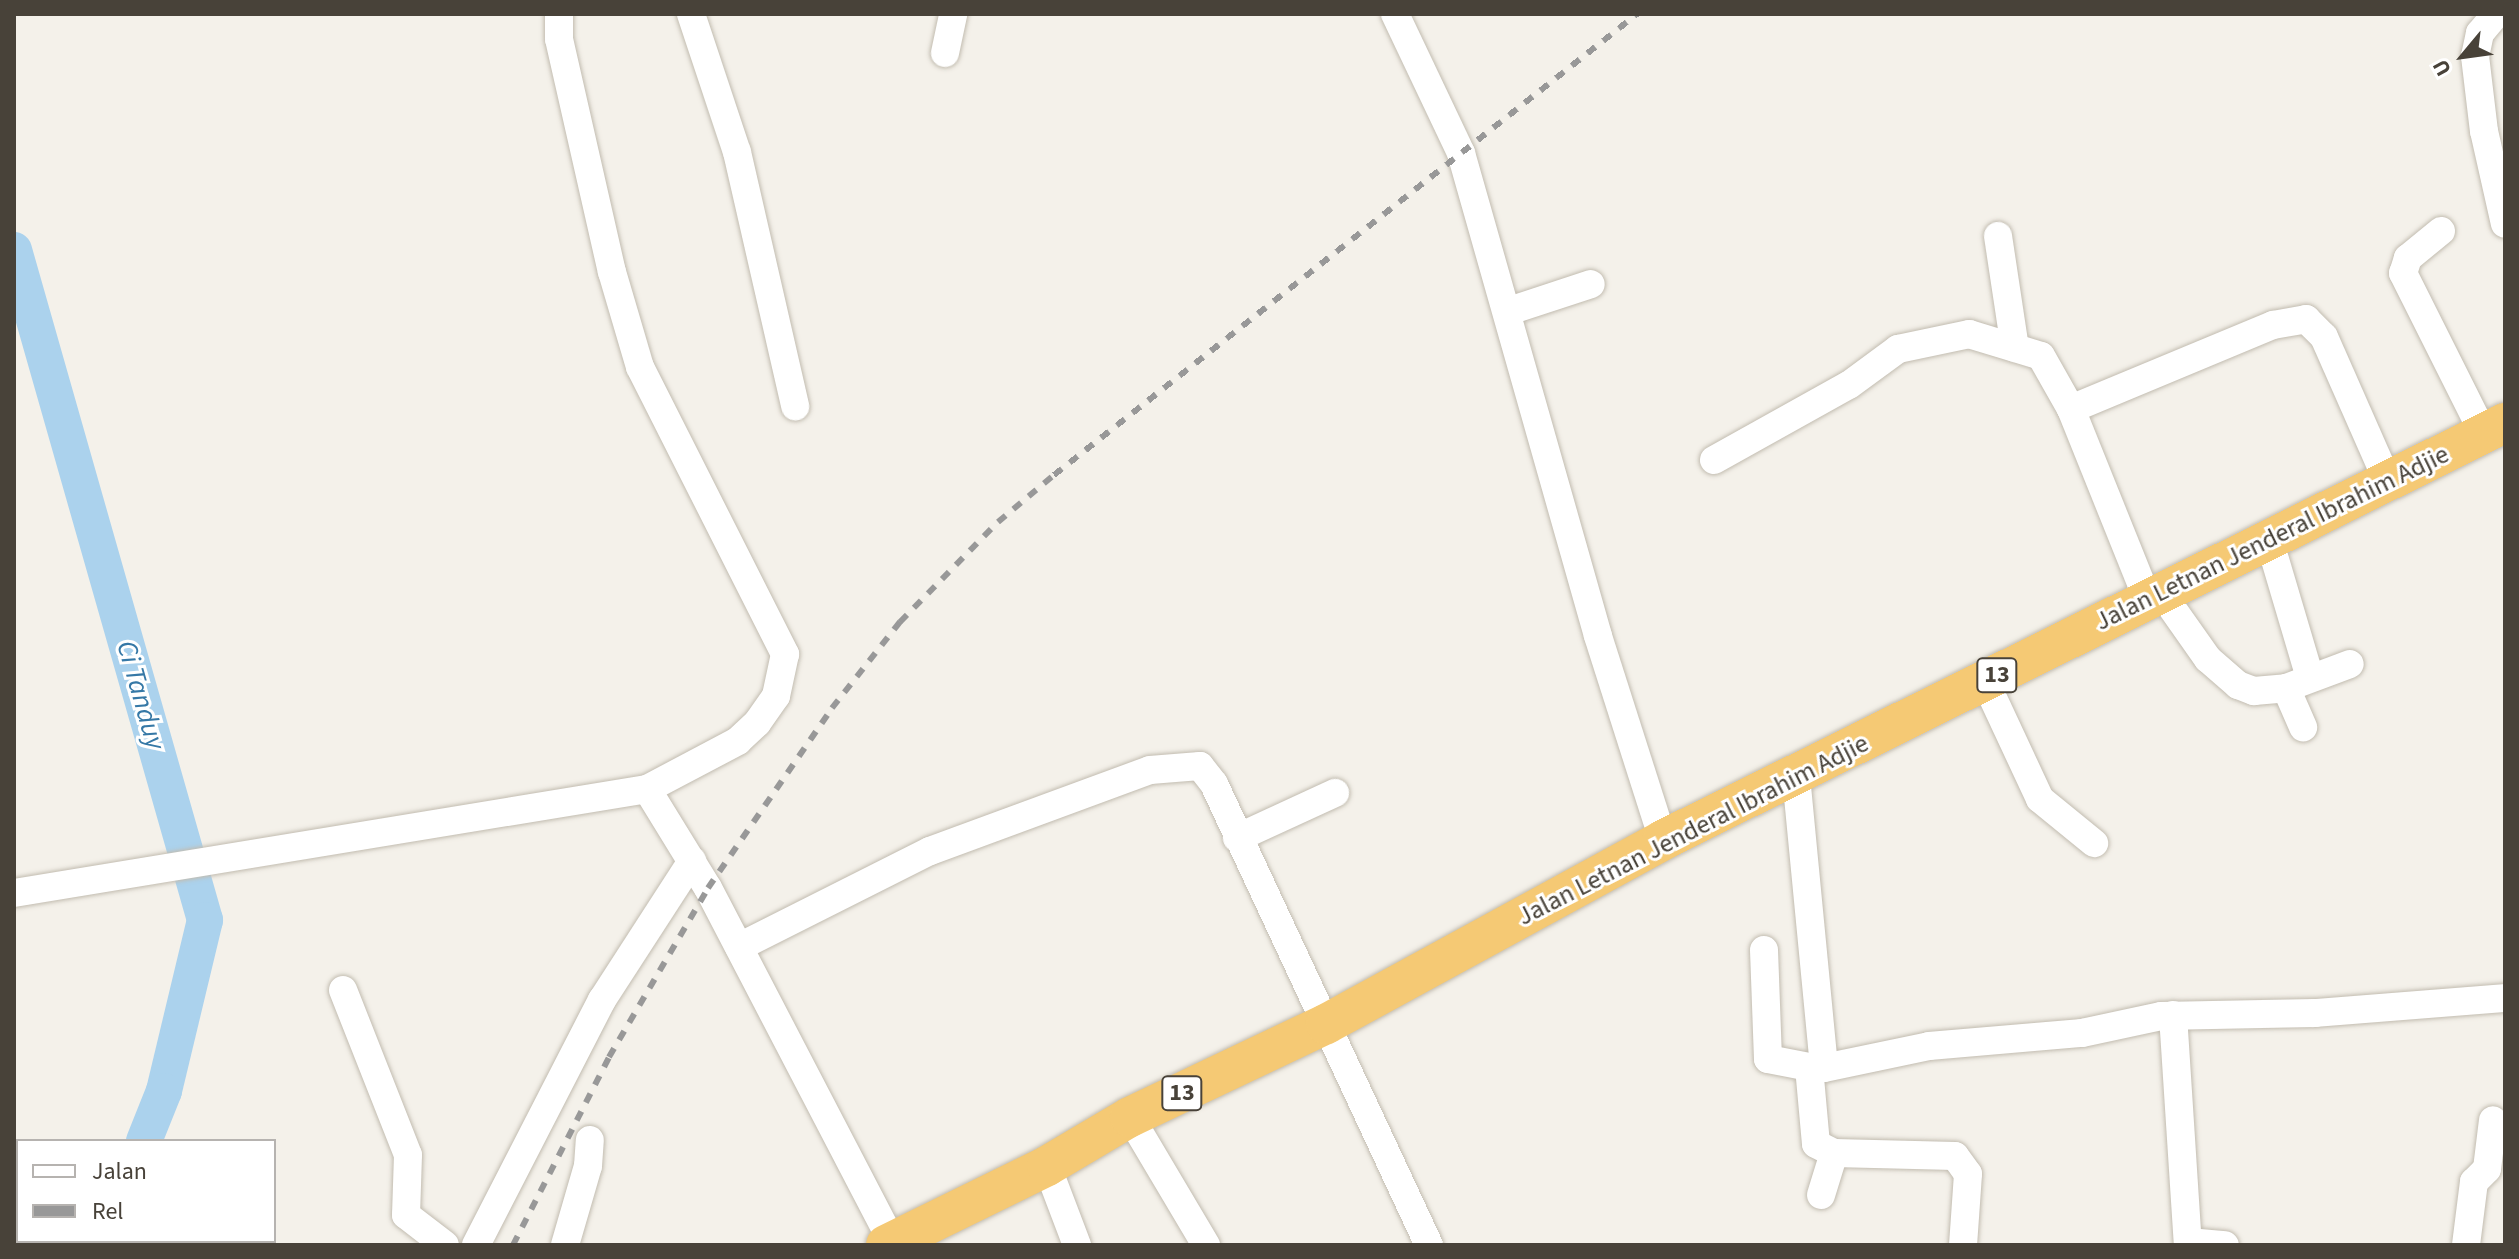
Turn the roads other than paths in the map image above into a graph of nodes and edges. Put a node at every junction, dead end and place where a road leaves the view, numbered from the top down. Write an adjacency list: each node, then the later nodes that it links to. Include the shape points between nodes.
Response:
1 (559, 14): 25 (street, via 559,39 591,179 640,367 785,654 776,696 757,723 738,741)
2 (691, 14): 13 (street, via 737,152)
3 (953, 14): 6 (street)
4 (1395, 14): 11 (street, via 1455,134)
5 (2496, 14): 7 (street, via 2480,33 2475,56 2484,131)
6 (945, 53)
7 (2505, 224)
8 (2441, 231): 15 (street, via 2408,258 2403,273)
9 (1998, 236): 12 (street)
10 (1591, 284): 11 (street)
11 (1509, 311): 28 (street, via 1598,636)
12 (2015, 348): 14 (street, via 2030,350 2050,365); 16 (street, via 1969,334 1898,349 1849,385)
13 (795, 406)
14 (2071, 409): 17 (street, via 2273,325 2306,319 2324,337); 19 (street)
15 (2494, 428): 17 (highway, Jalan Letnan Jenderal Ibrahim Adjie / 13)
16 (1714, 460)
17 (2387, 480): 18 (highway, Jalan Letnan Jenderal Ibrahim Adjie / 13)
18 (2268, 536): 19 (highway, Jalan Letnan Jenderal Ibrahim Adjie / 13); 22 (street)
19 (2154, 594): 21 (highway, Jalan Letnan Jenderal Ibrahim Adjie / 13); 22 (street, via 2208,659 2238,685 2265,693)
20 (2350, 664): 22 (street)
21 (1985, 681): 24 (highway, Jalan Letnan Jenderal Ibrahim Adjie / 13); 29 (street, via 2040,799)
22 (2298, 683): 23 (street)
23 (2303, 727)
24 (1796, 776): 28 (highway, Jalan Letnan Jenderal Ibrahim Adjie / 13); 38 (street)
25 (647, 789): 30 (street); 31 (street)
26 (1335, 793): 27 (street)
27 (1237, 838): 32 (street, via 1200,766 1150,770 930,851); 37 (street)
28 (1663, 840): 37 (highway, Jalan Letnan Jenderal Ibrahim Adjie / 13)
29 (2094, 843)
30 (692, 861): 32 (street); 48 (street, via 602,1000)
31 (14, 893)
32 (739, 947): 46 (street)
33 (1764, 950): 38 (street, via 1768,1059)
34 (343, 990): 47 (street, via 408,1155 406,1215)
35 (2505, 998): 36 (street, via 2315,1013)
36 (2173, 1015): 38 (street, via 2082,1033 1929,1046); 45 (street)
37 (1326, 1024): 39 (highway, Jalan Letnan Jenderal Ibrahim Adjie / 13); 52 (street)
38 (1816, 1068): 42 (street, via 1813,1137 1821,1149)
39 (1130, 1117): 43 (highway, Jalan Letnan Jenderal Ibrahim Adjie / 13); 51 (street)
40 (2493, 1120): 55 (street, via 2487,1169 2474,1182)
41 (590, 1140): 49 (street, via 588,1166)
42 (1834, 1153): 44 (street); 53 (street, via 1955,1156 1968,1174)
43 (1047, 1166): 46 (highway, Jalan Letnan Jenderal Ibrahim Adjie / 13); 50 (street)
44 (1821, 1195)
45 (2188, 1243): 54 (street)
46 (889, 1244)
47 (445, 1245)
48 (476, 1245)
49 (565, 1245)
50 (1077, 1245)
51 (1206, 1245)
52 (1429, 1245)
53 (1963, 1245)
54 (2225, 1245)
55 (2466, 1245)

